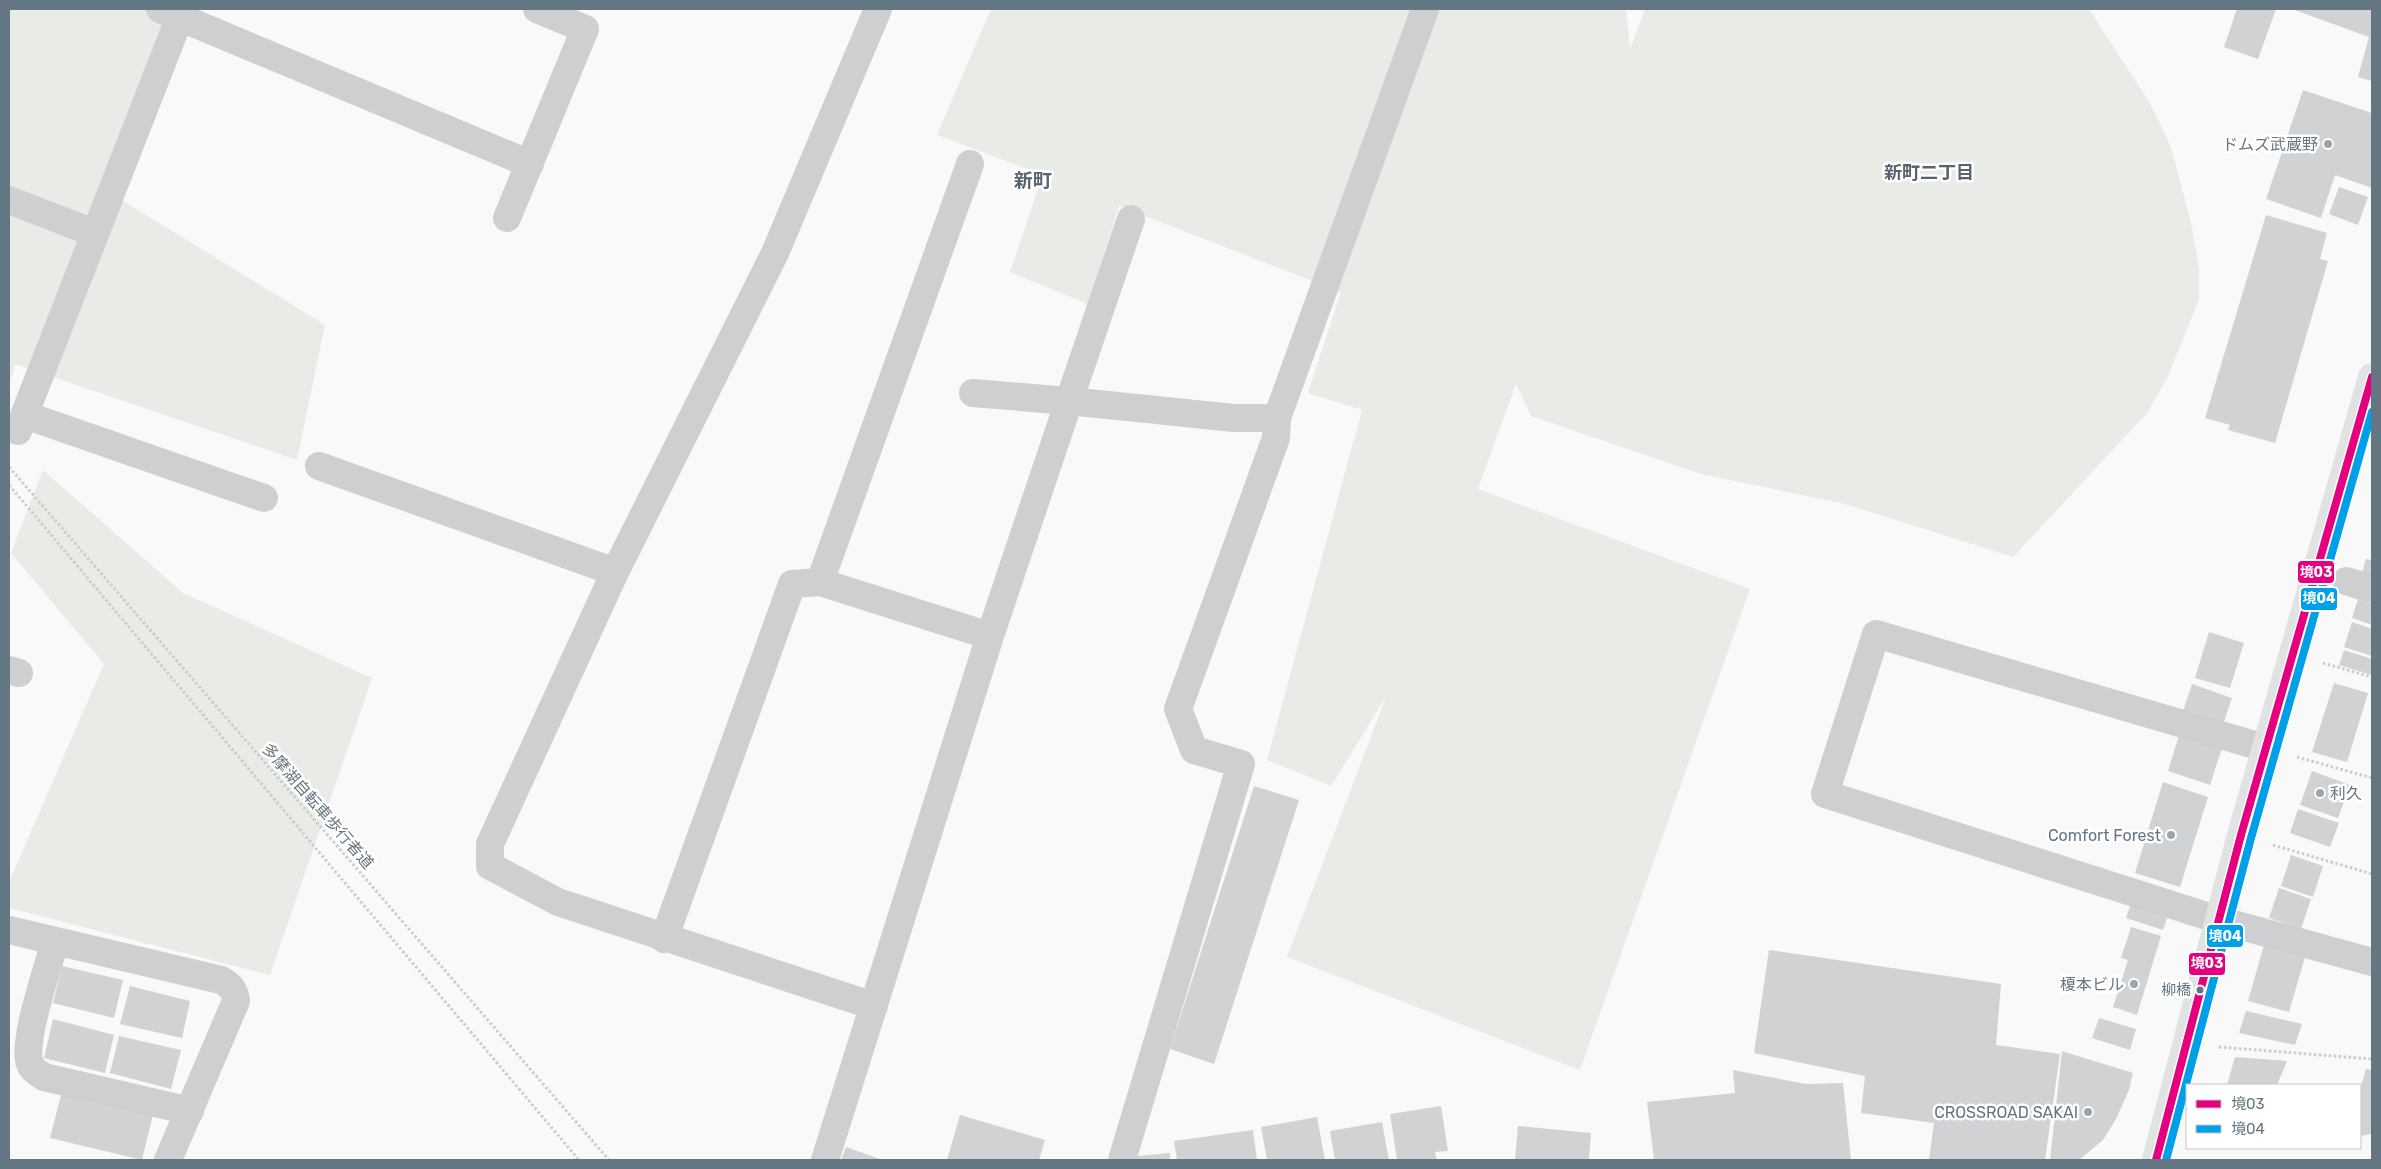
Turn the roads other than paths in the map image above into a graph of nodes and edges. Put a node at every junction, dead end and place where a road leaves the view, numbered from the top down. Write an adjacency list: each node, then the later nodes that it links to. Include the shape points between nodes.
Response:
1 (536, 9): 5 (street, via 586,29)
2 (878, 9): 17 (street, via 775,253)
3 (1424, 9): 14 (street)
4 (174, 12): 5 (street); 10 (street)
5 (530, 164): 8 (street)
6 (970, 164): 19 (street)
7 (9, 200): 10 (street)
8 (508, 218)
9 (1131, 219): 13 (street)
10 (94, 233): 16 (street, via 22,423)
11 (2372, 378): 22 (main road)
12 (973, 393): 13 (street)
13 (1069, 401): 14 (street, via 1234,418); 21 (street)
14 (1276, 418): 32 (street, via 1276,438 1178,709 1194,750 1240,764)
15 (319, 466): 17 (street)
16 (264, 498)
17 (615, 572): 25 (street, via 490,844 490,866 558,902)
18 (2346, 581): 20 (street)
19 (820, 582): 21 (street); 25 (street, via 792,584)
20 (2372, 589)
21 (990, 636): 28 (street)
22 (2265, 748): 23 (main road); 23 (street, via 1876,634 1825,794)
23 (2219, 920): 27 (street); 33 (main road)
24 (9, 930): 26 (street)
25 (664, 939): 28 (street)
26 (55, 942): 29 (street, via 30,1035 29,1061 34,1070 44,1077); 29 (street, via 221,980 230,985 236,1001)
27 (2372, 962)
28 (874, 1006): 31 (street)
29 (190, 1111): 30 (street)
30 (168, 1160)
31 (825, 1160)
32 (1122, 1160)
33 (2156, 1160)

